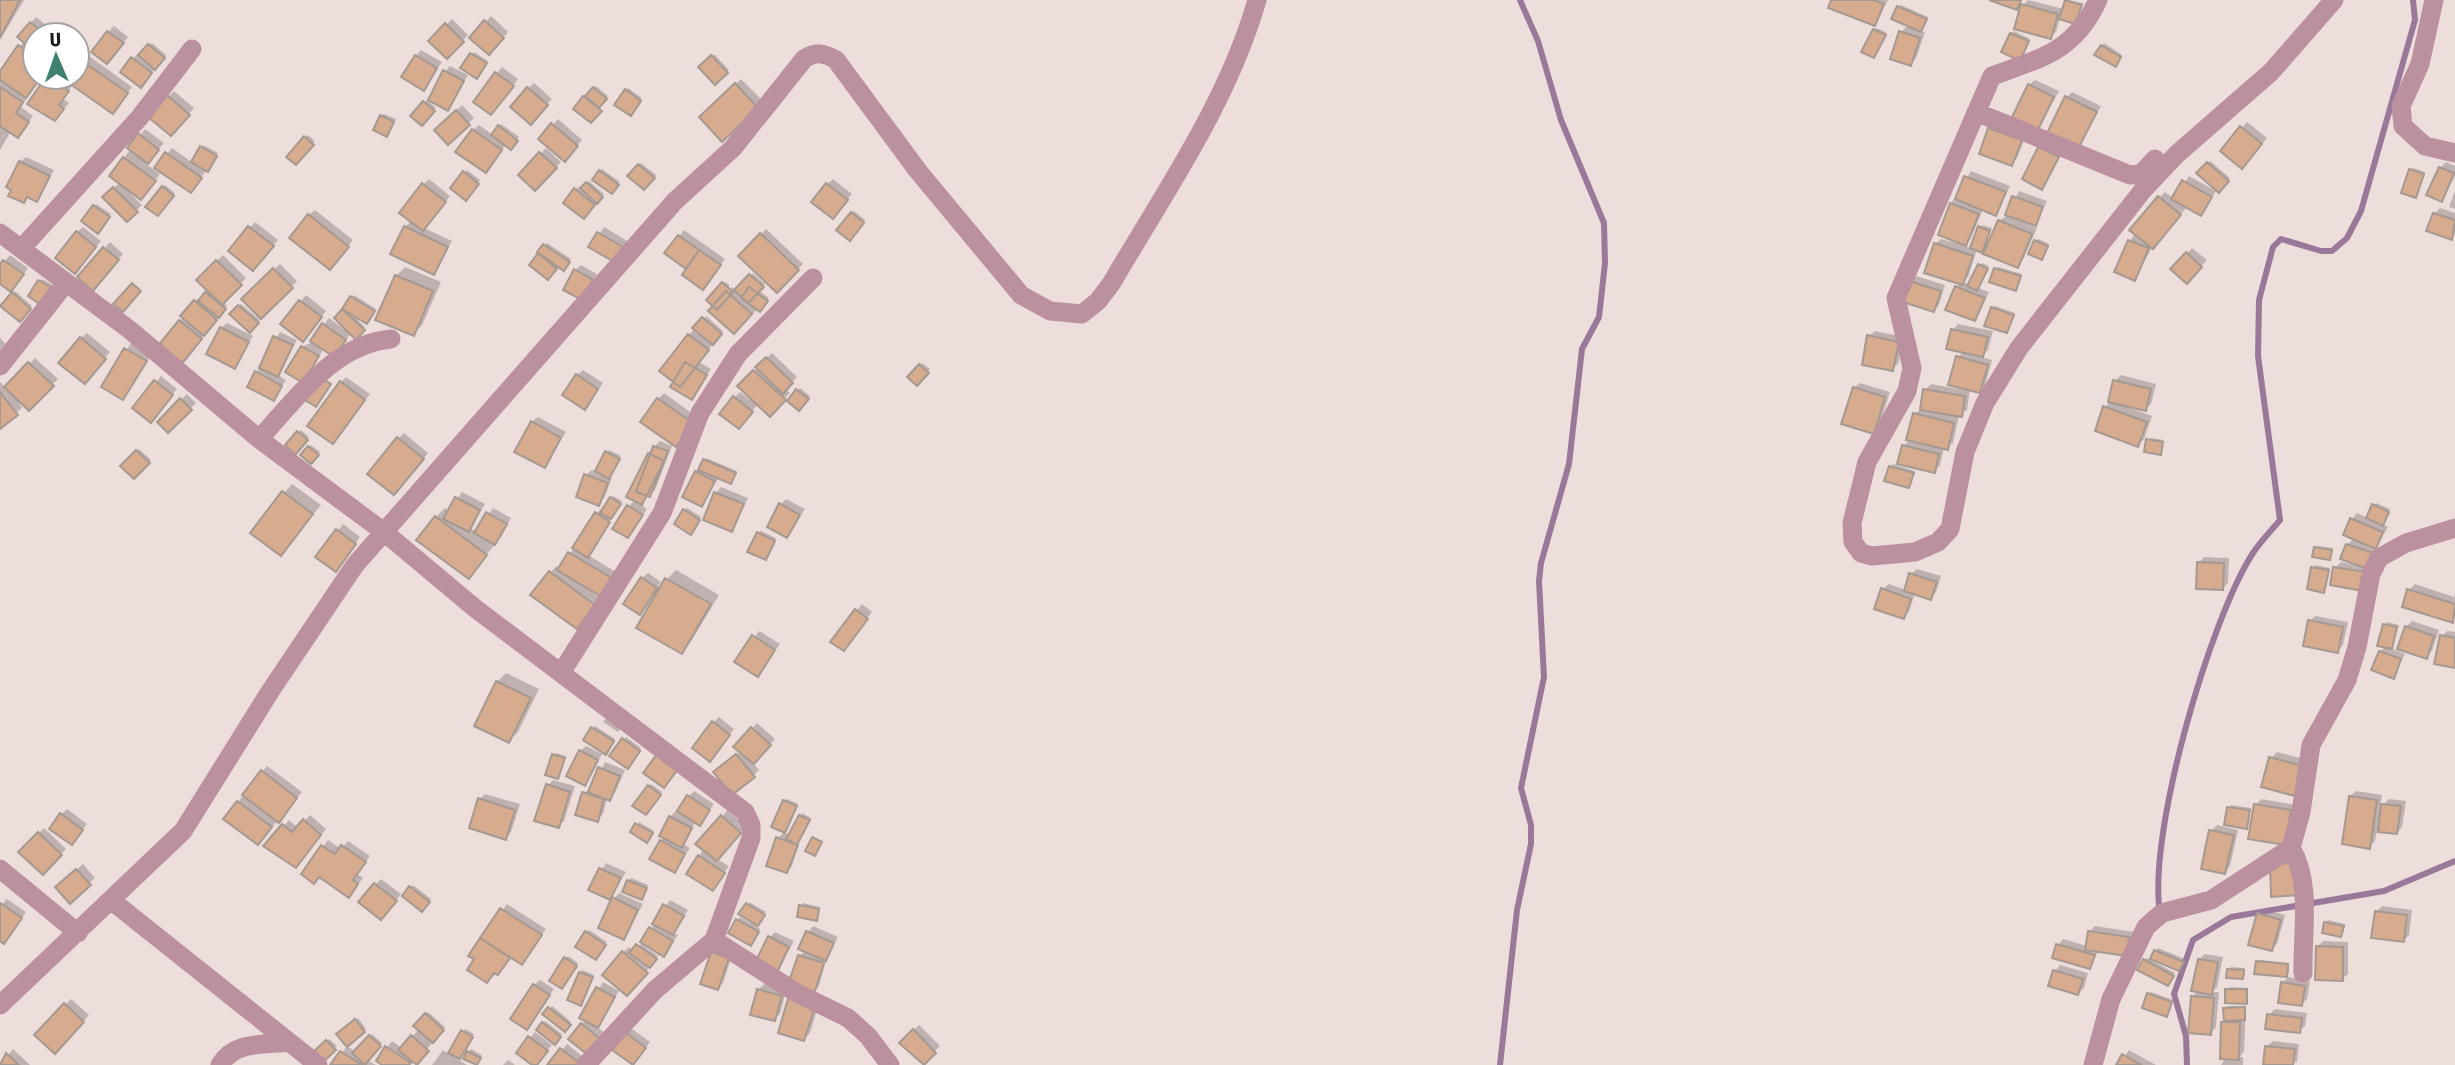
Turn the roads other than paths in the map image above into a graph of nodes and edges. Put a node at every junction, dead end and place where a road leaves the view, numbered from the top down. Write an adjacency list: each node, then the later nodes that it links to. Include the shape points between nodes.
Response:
1 (1257, 0): 17 (street, via 1243,48 1209,116 1111,284 1082,314 1050,311 1021,295 918,171 836,60 824,53 811,54 733,148 675,201)
2 (2098, 0): 6 (street, via 2069,44 1992,76)
3 (2334, 0): 8 (street, via 2271,72)
4 (2434, 0): 7 (street, via 2420,64 2401,106 2403,126 2425,146)
5 (192, 49): 10 (street, via 140,117)
6 (1976, 112): 8 (street, via 2130,175 2141,174 2161,152); 8 (street, via 1896,298 1912,368 1907,391 1867,462 1852,523 1853,541 1861,553 1872,556 1915,552 1938,542 1950,529 1965,452 1992,392 2019,348 2143,190)
7 (2455, 153)
8 (2177, 154)
9 (0, 233): 10 (street)
10 (21, 249): 12 (street)
11 (813, 278): 18 (street, via 738,354 700,413 662,513)
12 (65, 284): 14 (street); 15 (street, via 130,330)
13 (391, 339): 15 (street, via 362,344 327,367)
14 (0, 366)
15 (259, 439): 17 (street)
16 (2455, 528): 19 (street, via 2406,543 2379,558 2371,574 2347,680 2311,744)
17 (384, 532): 18 (street); 21 (street, via 355,565 183,831)
18 (561, 673): 23 (street, via 745,812 751,838)
19 (2291, 848): 24 (street, via 2301,864); 31 (street, via 2211,900 2162,913 2146,927 2111,999)
20 (0, 869): 22 (street)
21 (112, 901): 22 (street); 26 (street)
22 (78, 933): 25 (street)
23 (714, 940): 29 (street, via 655,990); 30 (street, via 797,993 848,1018)
24 (2303, 973)
25 (0, 1005)
26 (289, 1042): 27 (street, via 239,1047); 28 (street)
27 (220, 1065)
28 (318, 1065)
29 (586, 1065)
30 (890, 1065)
31 (2093, 1065)

